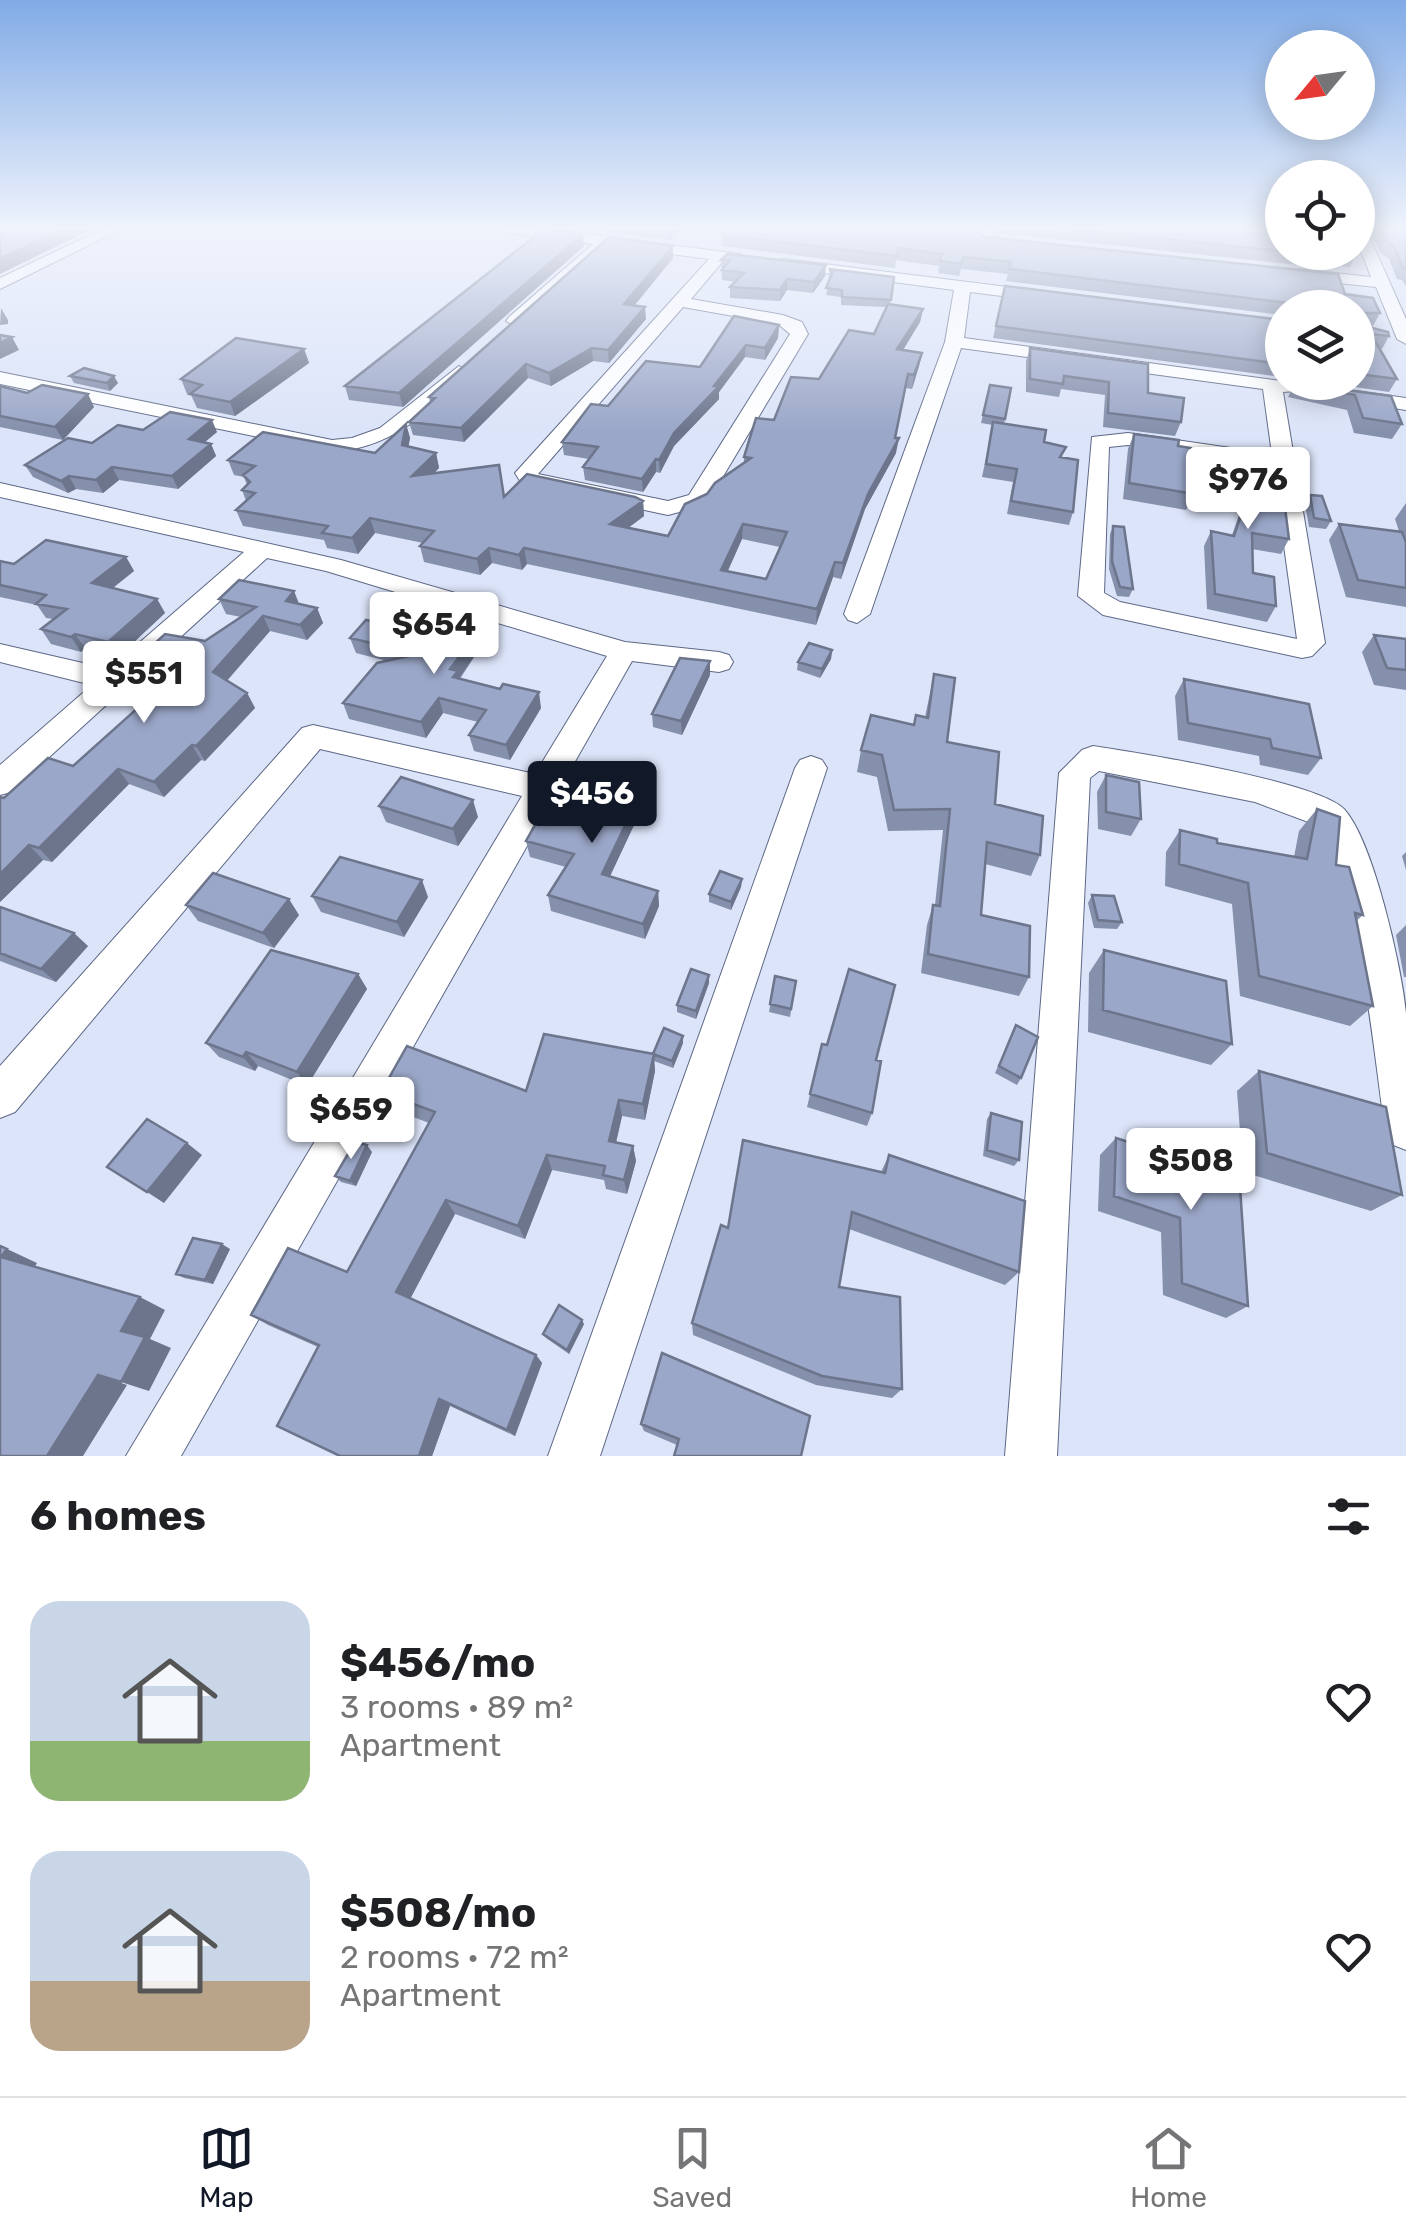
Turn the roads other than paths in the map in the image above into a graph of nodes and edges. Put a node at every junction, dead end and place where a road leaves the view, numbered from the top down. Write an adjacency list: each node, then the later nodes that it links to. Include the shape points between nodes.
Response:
1 (544, 295): 8 (street)
2 (682, 295): 7 (street)
3 (962, 295): 10 (street)
4 (1033, 295): 6 (street)
5 (1385, 295): 9 (street)
6 (1057, 298)
7 (676, 301): 7 (street, via 526,473 530,479 668,508 698,500 799,334 783,320)
8 (501, 334)
9 (1400, 338)
10 (954, 342): 13 (street); 20 (street)
11 (471, 361): 12 (street, via 387,436 361,446 332,446)
12 (0, 378)
13 (1265, 384)
14 (1274, 400): 17 (street)
15 (1375, 400): 16 (street)
16 (1406, 404)
17 (1281, 462): 17 (street, via 1311,643 1302,649 1169,621 1112,608 1091,596 1099,440)
18 (0, 490): 19 (street)
19 (261, 550): 21 (street); 24 (street)
20 (856, 614)
21 (624, 651): 23 (street); 27 (street)
22 (0, 653): 24 (street)
23 (719, 662)
24 (113, 680): 26 (street)
25 (811, 768): 31 (street)
26 (0, 783)
27 (546, 789): 28 (street, via 312,736); 30 (street)
28 (0, 1097)
29 (1406, 1128): 32 (street, via 1370,924 1340,826 1308,804 1093,758 1076,773)
30 (152, 1456)
31 (574, 1456)
32 (1031, 1456)

